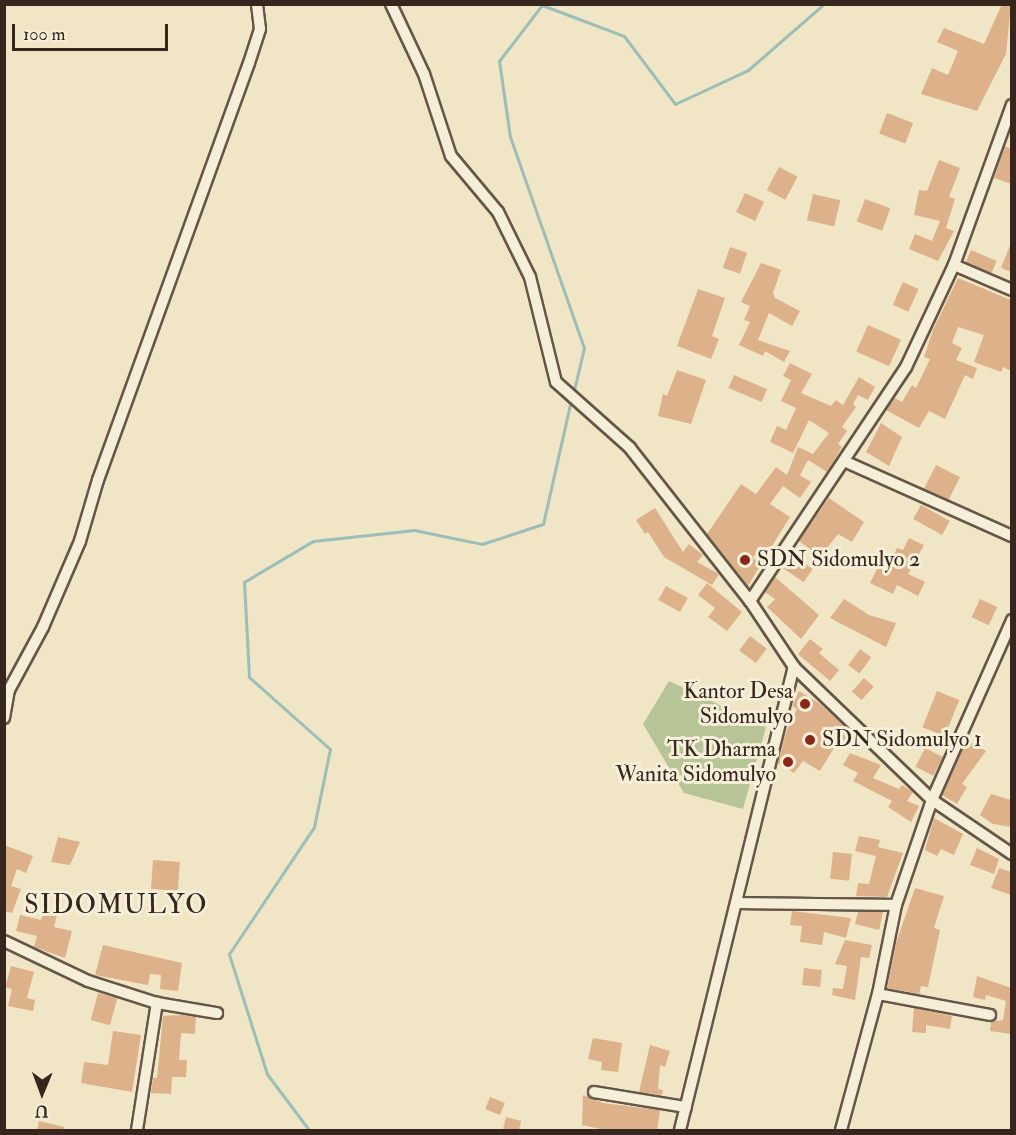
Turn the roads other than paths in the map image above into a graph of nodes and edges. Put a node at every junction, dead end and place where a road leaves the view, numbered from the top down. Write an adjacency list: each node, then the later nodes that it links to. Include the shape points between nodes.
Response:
1 (256, 4): 11 (street, via 260,29 249,63 68,571 9,690)
2 (392, 4): 8 (street, via 424,74 451,156 498,212 538,296 551,370 571,398 630,448)
3 (1011, 105): 4 (street)
4 (954, 265): 5 (street); 6 (street, via 906,367)
5 (1011, 290)
6 (844, 461): 7 (street); 8 (street)
7 (1011, 536)
8 (750, 601): 10 (street)
9 (1011, 620): 12 (street)
10 (794, 667): 12 (street); 14 (street)
11 (4, 718)
12 (932, 800): 13 (street); 15 (street)
13 (1011, 854)
14 (739, 903): 15 (street); 22 (street)
15 (896, 905): 17 (street)
16 (4, 941): 18 (street, via 88,981)
17 (878, 994): 20 (street); 25 (street)
18 (158, 1003): 19 (street); 23 (street)
19 (217, 1013)
20 (990, 1015)
21 (594, 1092): 22 (street)
22 (686, 1107): 24 (street)
23 (137, 1131)
24 (680, 1131)
25 (842, 1131)

